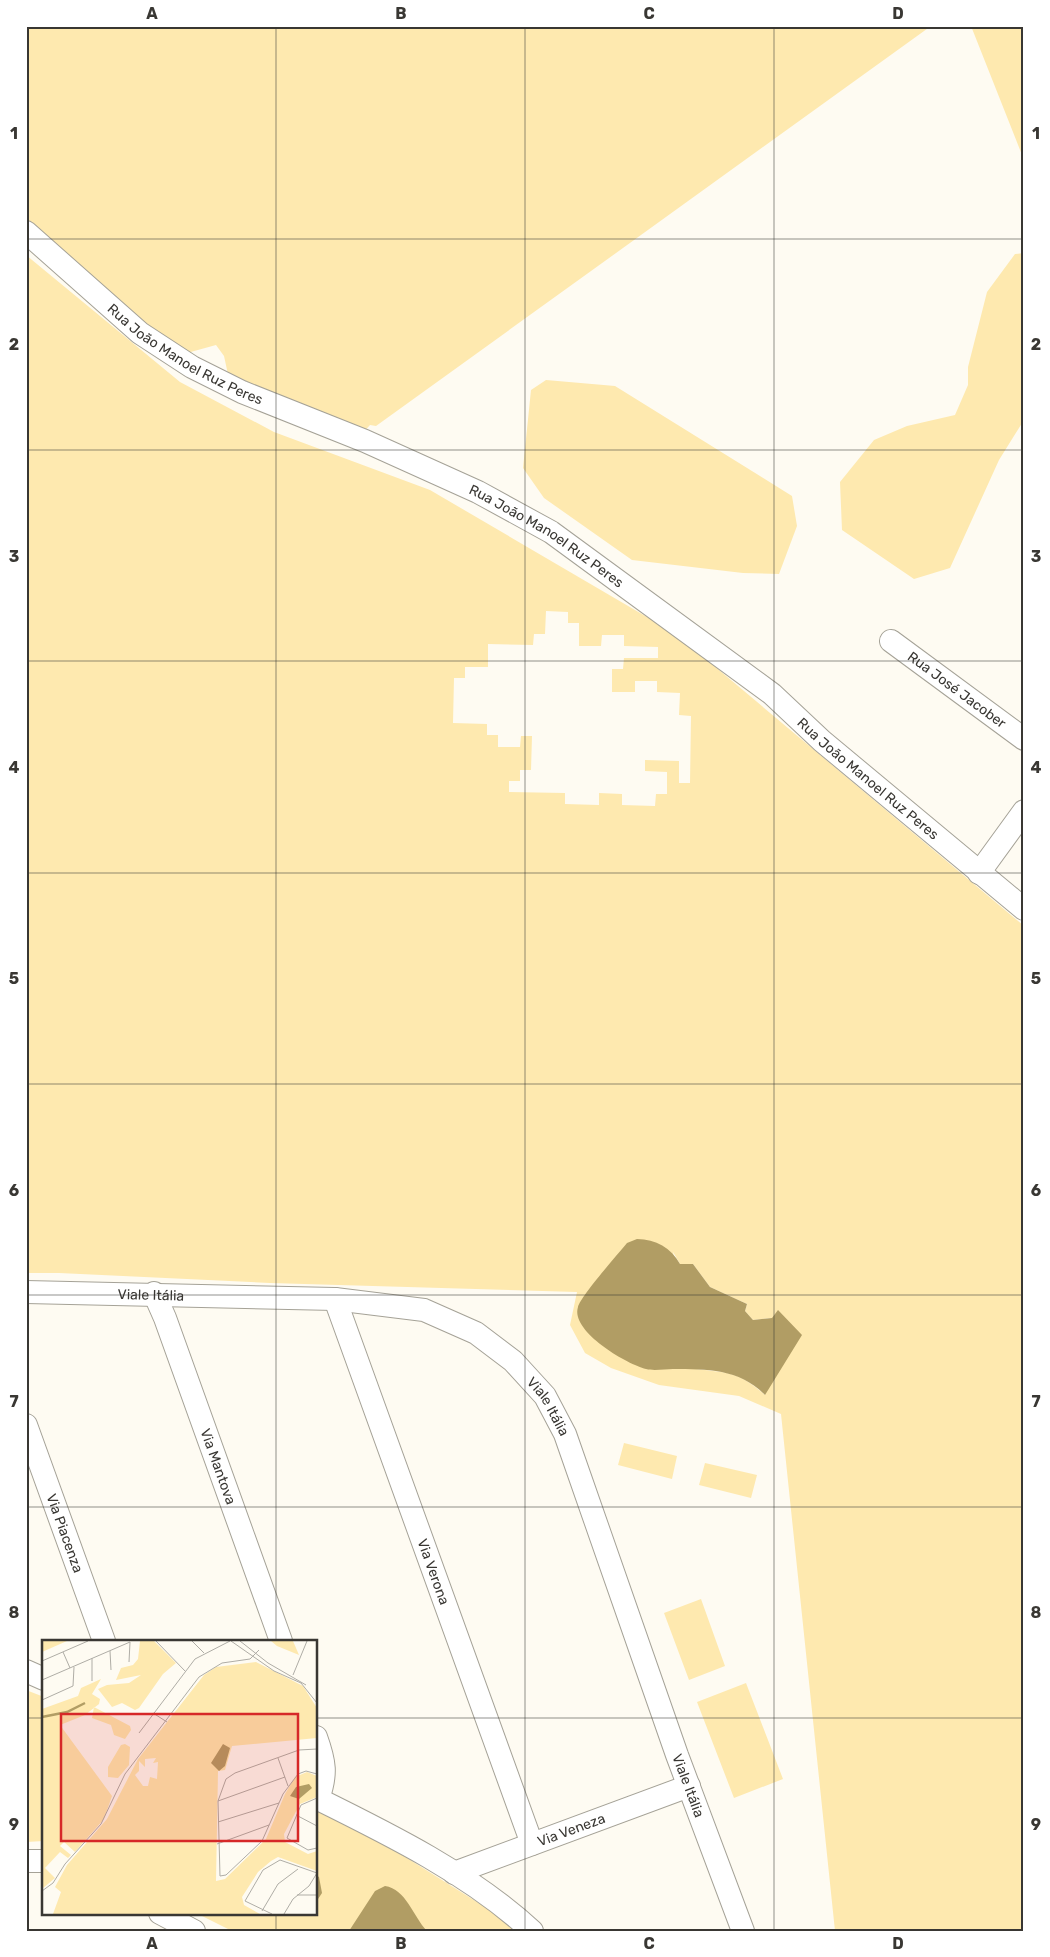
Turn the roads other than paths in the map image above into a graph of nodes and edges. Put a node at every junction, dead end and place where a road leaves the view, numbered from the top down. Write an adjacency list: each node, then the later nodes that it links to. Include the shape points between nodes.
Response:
1 (26, 232): 5 (street, Rua João Manoel Ruz Peres, via 140,334 192,367 242,392 365,441 478,492 551,532 772,694 822,741)
2 (890, 641): 3 (street, Rua José Jacober)
3 (1024, 739)
4 (1024, 812): 5 (street)
5 (979, 873): 6 (street, Rua João Manoel Ruz Peres)
6 (1024, 909)
7 (26, 1292): 8 (street, Viale Itália)
8 (154, 1293): 9 (street, Viale Itália); 12 (street, Via Mantova, via 166,1318)
9 (335, 1299): 16 (street, Viale Itália, via 424,1310 476,1333 513,1360 545,1396 565,1434); 19 (street, Via Verona)
10 (26, 1425): 11 (street, Via Piacenza)
11 (104, 1640)
12 (282, 1640)
13 (26, 1672): 14 (street)
14 (42, 1677)
15 (318, 1743): 17 (street, via 325,1779)
16 (689, 1786): 19 (street, Via Veneza); 26 (street, Viale Itália)
17 (318, 1796)
18 (318, 1798): 22 (street, via 387,1833)
19 (532, 1844): 22 (street, Via Veneza)
20 (26, 1861): 21 (street)
21 (42, 1861)
22 (454, 1873): 25 (street, via 510,1911)
23 (162, 1914): 24 (street)
24 (194, 1931)
25 (532, 1931)
26 (743, 1931)

